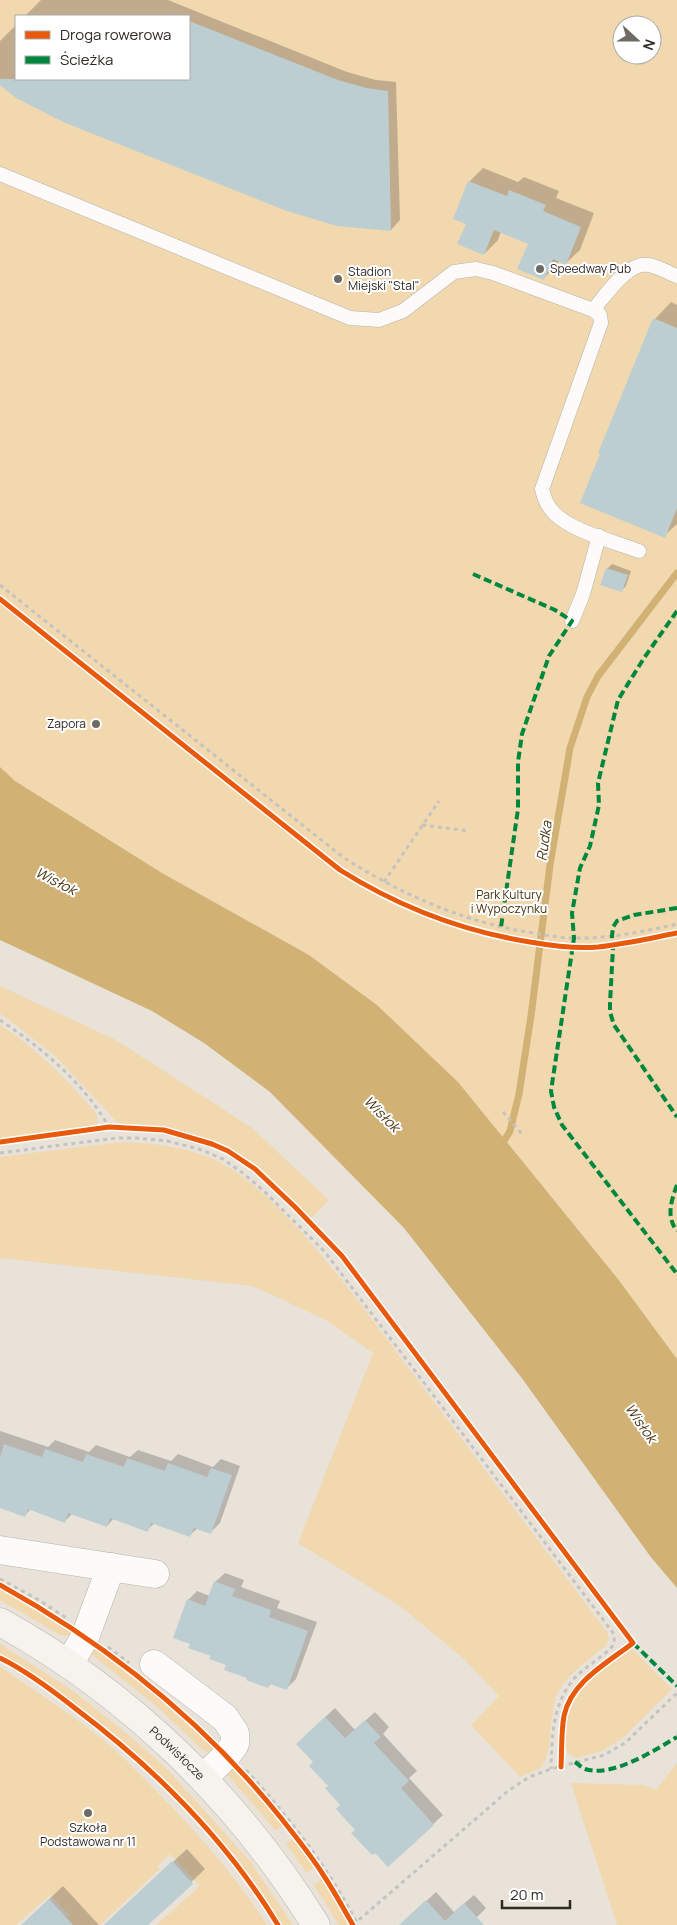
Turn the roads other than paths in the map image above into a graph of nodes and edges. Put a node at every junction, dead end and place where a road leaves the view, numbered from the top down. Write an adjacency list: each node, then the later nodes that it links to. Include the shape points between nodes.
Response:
1 (0, 174): 3 (lane, via 350,318 379,320 403,312 454,272 476,269)
2 (677, 276): 3 (lane, via 647,264 637,266 628,270)
3 (593, 310): 4 (lane, via 600,316 601,323 542,488 545,501 554,513 572,526)
4 (599, 536): 5 (lane); 6 (lane)
5 (639, 551)
6 (572, 621)
7 (0, 1550): 8 (street)
8 (111, 1568): 9 (street); 11 (street, via 85,1637)
9 (155, 1574)
10 (0, 1622): 11 (street, Podwisłocze)
11 (69, 1664): 13 (street, Podwisłocze, via 159,1735)
12 (142, 1667): 13 (street, via 225,1718 231,1725 235,1744)
13 (203, 1778): 14 (street, Podwisłocze, via 271,1858)
14 (316, 1925)

